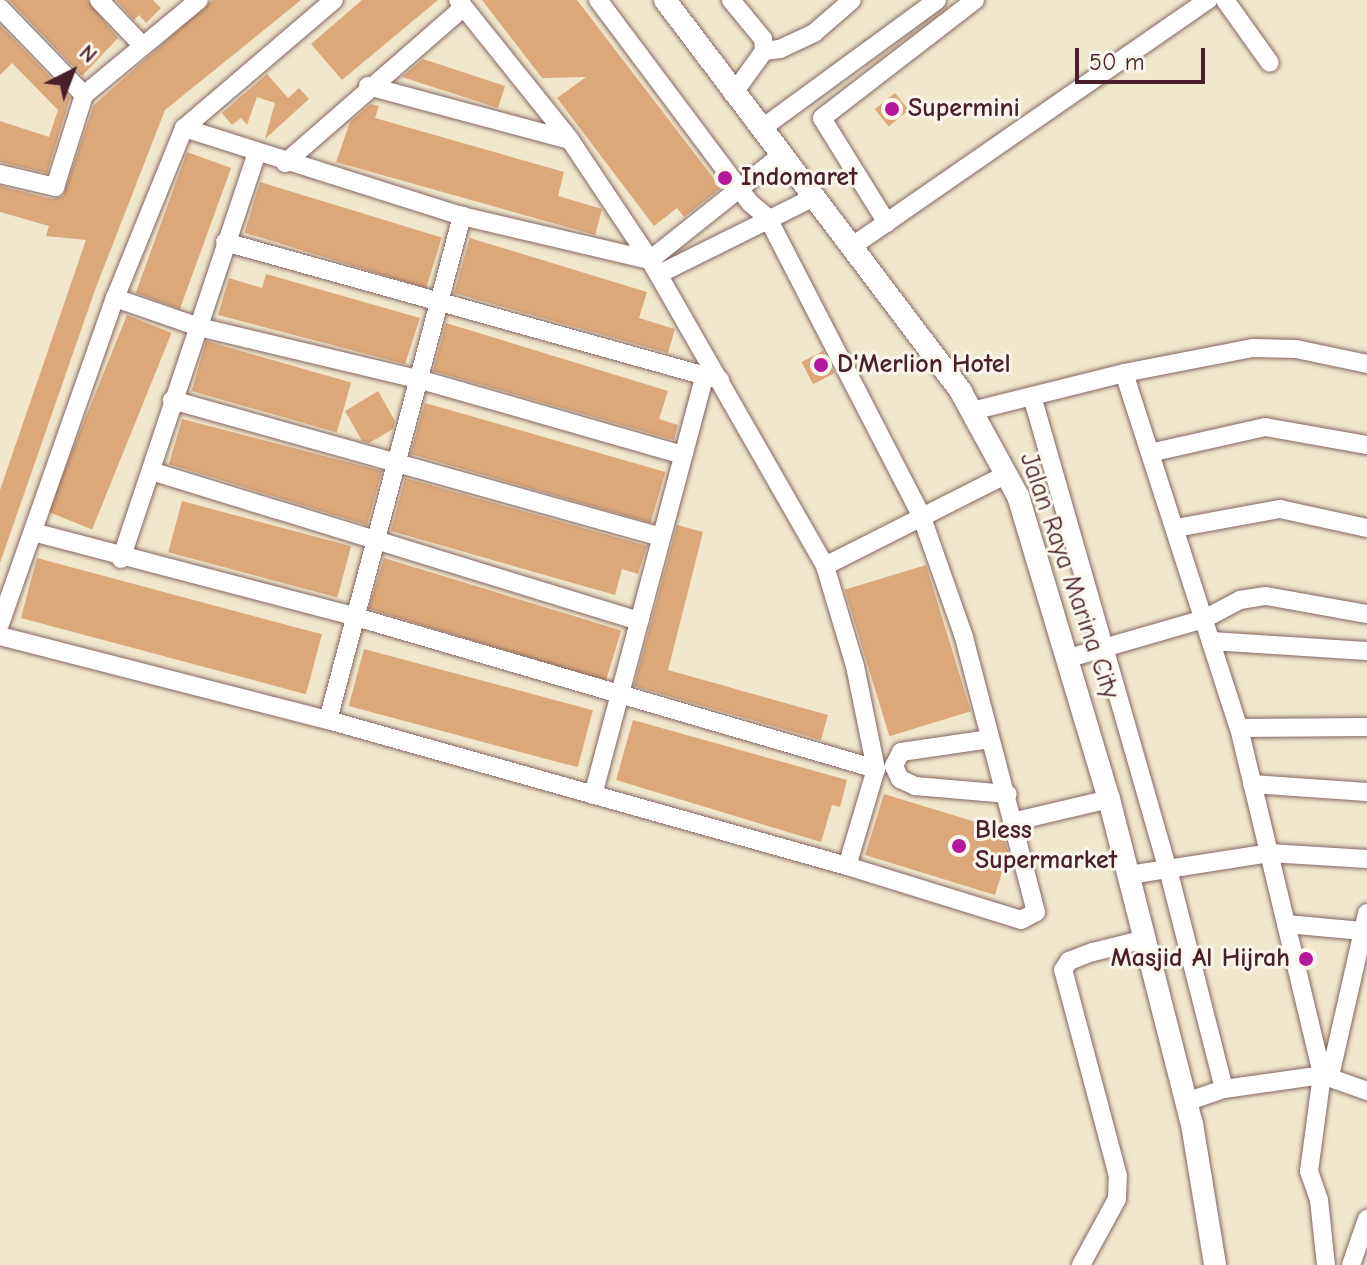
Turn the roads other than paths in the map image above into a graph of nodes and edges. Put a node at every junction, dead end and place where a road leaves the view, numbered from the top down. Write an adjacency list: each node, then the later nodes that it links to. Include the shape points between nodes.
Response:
1 (99, 0): 15 (street)
2 (199, 0): 15 (street)
3 (334, 0): 23 (street)
4 (598, 0): 29 (street)
5 (665, 0): 20 (main road, Jalan Raya Marina City)
6 (731, 0): 16 (street, via 763,39)
7 (852, 0): 16 (street, via 814,33)
8 (937, 0): 14 (street)
9 (975, 0): 17 (street)
10 (1208, 0): 33 (street)
11 (1225, 0): 18 (street)
12 (461, 4): 19 (street); 24 (street)
13 (0, 8): 21 (street)
14 (887, 36): 17 (street); 22 (street)
15 (141, 44): 21 (street)
16 (764, 51): 20 (street)
17 (903, 54): 33 (street, via 822,118)
18 (1270, 63)
19 (368, 86): 24 (street); 27 (street)
20 (733, 94): 22 (main road, Jalan Raya Marina City)
21 (84, 95): 28 (street, via 55,187)
22 (761, 129): 26 (main road, Jalan Raya Marina City)
23 (182, 136): 25 (street); 37 (street)
24 (570, 140): 36 (street)
25 (257, 152): 27 (street); 34 (street)
26 (783, 154): 29 (street); 30 (main road, Jalan Raya Marina City)
27 (285, 163): 31 (street)
28 (0, 174)
29 (741, 185): 32 (street, via 750,203); 36 (street)
30 (816, 196): 32 (street); 35 (main road, Jalan Raya Marina City)
31 (462, 216): 36 (street); 38 (street)
32 (768, 218): 36 (street); 53 (street)
33 (887, 223): 35 (street)
34 (225, 242): 38 (street); 39 (street)
35 (854, 245): 46 (main road, Jalan Raya Marina City)
36 (654, 267): 43 (street)
37 (115, 298): 39 (street); 56 (street)
38 (438, 303): 42 (street); 43 (street)
39 (199, 327): 42 (street); 45 (street)
40 (1367, 364): 41 (street, via 1296,349 1253,348)
41 (1124, 373): 44 (street); 48 (street)
42 (418, 379): 49 (street); 50 (street)
43 (712, 379): 49 (street); 60 (street)
44 (1032, 396): 46 (street); 68 (street)
45 (172, 400): 50 (street); 51 (street)
46 (972, 411): 52 (main road, Jalan Raya Marina City)
47 (1367, 445): 48 (street, via 1265,427)
48 (1154, 452): 54 (street)
49 (683, 455): 57 (street)
50 (395, 466): 57 (street); 58 (street)
51 (151, 471): 58 (street); 59 (street)
52 (1007, 474): 53 (street); 70 (main road, Jalan Raya Marina City)
53 (921, 515): 60 (street); 75 (street, via 964,637)
54 (1176, 528): 55 (street, via 1280,509); 63 (street)
55 (1367, 528)
56 (33, 532): 59 (street); 65 (street)
57 (661, 537): 64 (street)
58 (376, 539): 62 (street); 64 (street)
59 (121, 559): 62 (street)
60 (825, 566): 76 (street, via 855,666)
61 (1367, 614): 63 (street, via 1266,596 1240,600)
62 (356, 617): 71 (street); 72 (street)
63 (1204, 619): 67 (street); 68 (street)
64 (639, 621): 71 (street)
65 (0, 624)
66 (0, 636): 72 (street)
67 (1211, 641): 69 (street); 74 (street)
68 (1106, 648): 70 (street); 86 (street)
69 (1367, 651)
70 (1069, 658): 81 (main road, Jalan Raya Marina City)
71 (617, 694): 76 (street); 80 (street)
72 (328, 720): 80 (street)
73 (1367, 727): 74 (street)
74 (1239, 728): 77 (street)
75 (990, 739): 79 (street); 79 (street, via 901,752 894,766 900,779 915,786)
76 (876, 769): 85 (street)
77 (1252, 784): 78 (street); 83 (street)
78 (1367, 792)
79 (1008, 794): 82 (street)
80 (593, 795): 85 (street)
81 (1109, 799): 82 (street); 87 (main road, Jalan Raya Marina City)
82 (1016, 821): 85 (street, via 1038,906 1021,920)
83 (1269, 853): 84 (street); 86 (street); 89 (street)
84 (1367, 859)
85 (847, 866)
86 (1168, 869): 87 (street); 92 (street)
87 (1129, 875): 90 (main road, Jalan Raya Marina City)
88 (1365, 922): 89 (street); 91 (street)
89 (1286, 924): 91 (street)
90 (1145, 939): 94 (main road, Jalan Raya Marina City); 96 (street, via 1069,961 1063,970 1118,1176 1117,1199)
91 (1326, 1075): 92 (street); 93 (street); 98 (street, via 1309,1171 1319,1200)
92 (1224, 1089): 94 (street)
93 (1367, 1091)
94 (1186, 1102): 97 (main road, Jalan Raya Marina City)
95 (1367, 1219): 99 (street)
96 (1081, 1265)
97 (1215, 1265)
98 (1326, 1265)
99 (1351, 1265)

